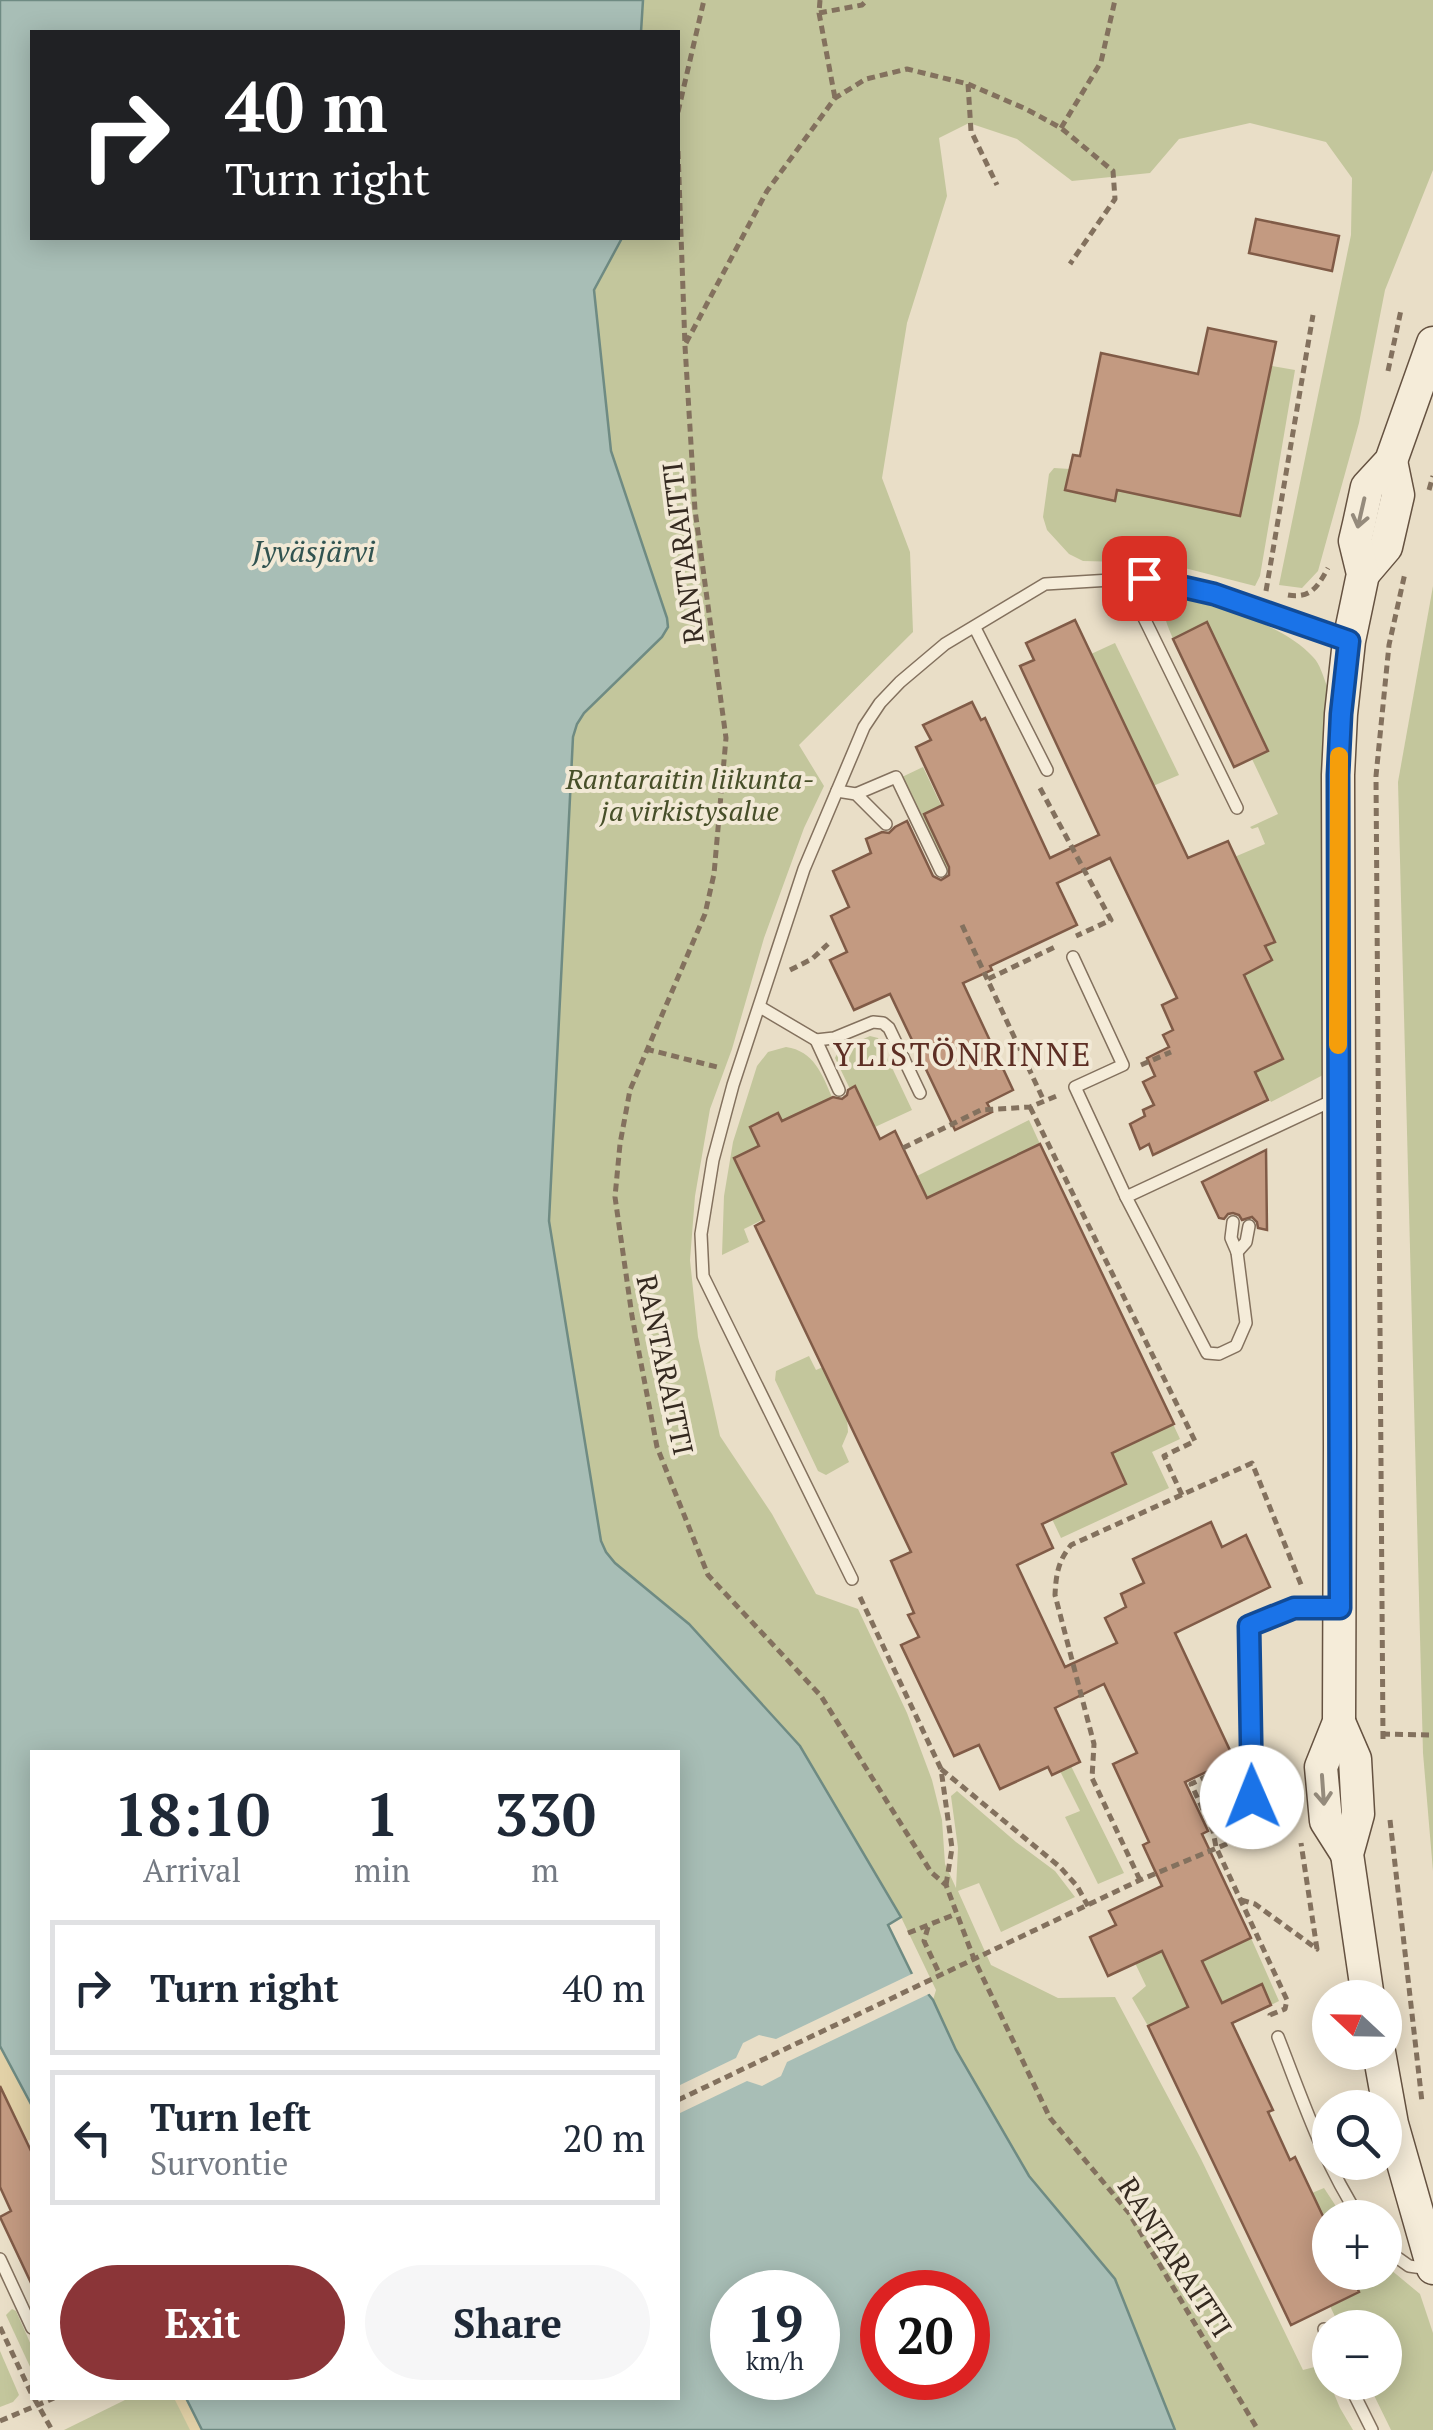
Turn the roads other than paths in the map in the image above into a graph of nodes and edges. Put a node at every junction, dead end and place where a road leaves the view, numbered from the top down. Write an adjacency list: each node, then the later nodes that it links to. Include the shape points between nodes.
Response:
1 (1433, 343): 4 (main road, via 1392,461 1367,487 1356,541 1363,574)
2 (1144, 578): 3 (lane, via 1045,584); 4 (lane, via 1214,594); 8 (lane, via 1144,618)
3 (975, 628): 5 (lane); 6 (lane, via 945,644 880,703)
4 (1349, 641): 16 (main road, via 1338,775)
5 (1047, 770)
6 (836, 791): 7 (lane); 12 (lane)
7 (856, 794): 9 (lane); 10 (lane, via 896,777)
8 (1237, 808)
9 (886, 824)
10 (940, 871)
11 (1074, 958): 17 (lane, via 1122,1065 1075,1088)
12 (760, 1007): 13 (lane); 21 (lane, via 713,1160 700,1234 703,1276)
13 (816, 1040): 14 (lane); 15 (lane, via 883,1023)
14 (839, 1090)
15 (920, 1093)
16 (1338, 1103): 17 (lane); 22 (main road)
17 (1126, 1196): 20 (lane, via 1207,1354 1236,1346 1246,1323)
18 (1232, 1222): 20 (lane)
19 (1249, 1226): 20 (lane)
20 (1237, 1252)
21 (852, 1580)
22 (1324, 1608): 23 (lane, via 1294,1608 1249,1626); 24 (main road, via 1339,1722 1323,1761 1326,1821 1347,1854)
23 (1252, 1797)
24 (1365, 1980)
25 (1278, 2036): 27 (lane)
26 (1382, 2070): 30 (main road)
27 (1349, 2200)
28 (0, 2260): 31 (lane)
29 (1402, 2261): 30 (lane)
30 (1433, 2268)
31 (14, 2288): 32 (lane); 33 (lane)
32 (0, 2296)
33 (30, 2324)
34 (1357, 2400): 35 (lane)
35 (1372, 2430)

